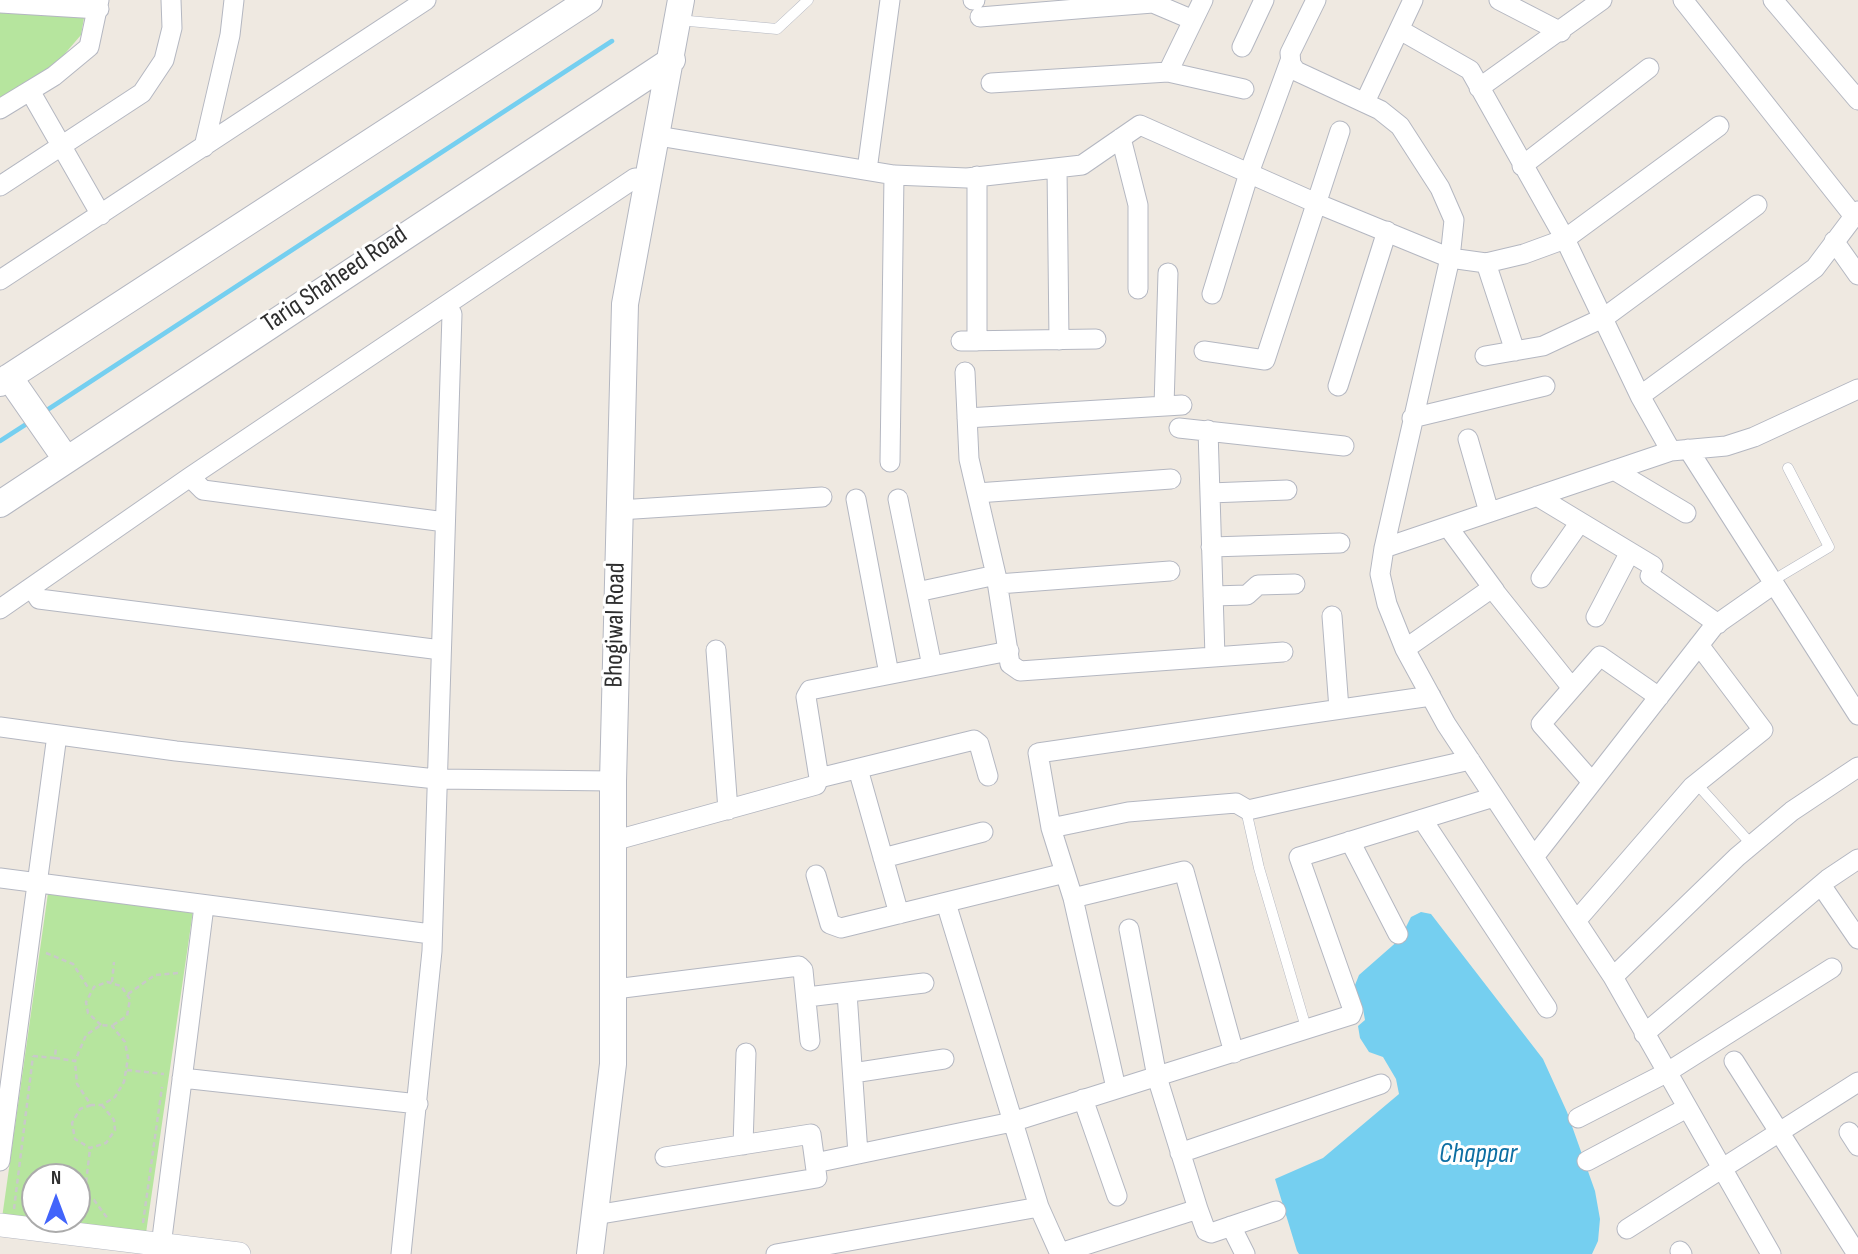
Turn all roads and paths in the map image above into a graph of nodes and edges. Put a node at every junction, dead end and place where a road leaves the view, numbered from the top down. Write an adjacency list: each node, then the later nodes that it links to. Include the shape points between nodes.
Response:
1 (171, 0): 39 (street, via 172,28 164,60 142,93)
2 (234, 0): 40 (street)
3 (426, 0): 40 (street)
4 (589, 0): 71 (main road)
5 (808, 0): 19 (lane, via 777,29)
6 (890, 0): 43 (street)
7 (1203, 0): 20 (street)
8 (1264, 0): 23 (street)
9 (1316, 0): 25 (street)
10 (1413, 0): 21 (street)
11 (1499, 0): 22 (street)
12 (1602, 0): 22 (street)
13 (1683, 0): 51 (street)
14 (1773, 0): 32 (street)
15 (0, 4): 17 (street)
16 (1089, 4): 18 (street); 20 (street, via 1153,3)
17 (99, 5): 31 (street, via 89,47)
18 (976, 6)
19 (680, 10): 24 (main road, Bhogiwal Road)
20 (1194, 20): 27 (street)
21 (1400, 30): 29 (street, via 1470,70); 33 (street)
22 (1561, 32): 29 (street)
23 (1242, 47)
24 (672, 60): 37 (main road, Bhogiwal Road); 82 (main road, Tariq Shaheed Road)
25 (1290, 61): 33 (street, via 1296,71); 44 (street)
26 (1649, 68): 41 (street)
27 (1168, 72): 28 (street); 30 (street)
28 (991, 83)
29 (1479, 88): 41 (street)
30 (1244, 89)
31 (30, 91): 34 (street); 39 (street)
32 (1858, 100)
33 (1365, 102): 56 (street, via 1400,126 1440,188 1454,220)
34 (0, 109)
35 (1719, 126): 54 (street)
36 (1340, 131): 49 (street)
37 (658, 136): 43 (street); 47 (main road, Bhogiwal Road)
38 (1121, 138): 42 (street, via 1082,165); 44 (street, via 1140,125); 61 (street, via 1138,205)
39 (60, 147): 48 (street); 52 (street)
40 (204, 147): 52 (street)
41 (1522, 166): 54 (street)
42 (1057, 168): 46 (street); 66 (street)
43 (867, 170): 45 (street)
44 (1249, 173): 49 (street); 62 (street)
45 (894, 174): 46 (street); 84 (street)
46 (977, 176): 66 (street, via 969,341)
47 (649, 179): 63 (street, via 635,178); 97 (main road, Bhogiwal Road, via 625,304)
48 (0, 186)
49 (1316, 203): 53 (street); 67 (street, via 1265,360)
50 (1757, 205): 64 (street)
51 (1856, 213): 55 (street)
52 (101, 215): 60 (street)
53 (1387, 231): 56 (street); 72 (street)
54 (1565, 239): 57 (street); 64 (street)
55 (1835, 241): 59 (street); 75 (street, via 1815,268)
56 (1450, 258): 57 (street); 77 (street)
57 (1486, 263): 68 (street)
58 (1168, 273): 76 (street, via 1173,405)
59 (1858, 275)
60 (0, 280)
61 (1138, 289)
62 (1212, 294)
63 (447, 306): 87 (street); 100 (street, via 452,314)
64 (1605, 317): 68 (street, via 1543,346); 75 (street)
65 (1096, 339): 66 (street)
66 (1059, 340)
67 (1203, 351)
68 (1515, 351): 69 (street)
69 (1485, 356)
70 (965, 372): 76 (street)
71 (5, 380): 82 (main road, via 28,403)
72 (1338, 386)
73 (1545, 386): 77 (street)
74 (1858, 388): 83 (street, via 1754,437 1726,446)
75 (1640, 396): 83 (street)
76 (967, 418): 90 (street)
77 (1412, 418): 105 (street)
78 (1179, 428): 79 (street)
79 (1208, 430): 81 (street); 91 (street)
80 (1468, 439): 98 (street)
81 (1344, 446)
82 (59, 449): 96 (main road, Tariq Shaheed Road)
83 (1679, 450): 86 (street); 110 (street)
84 (890, 462)
85 (1788, 468): 110 (lane, via 1829,547)
86 (1614, 470): 92 (street); 99 (street)
87 (190, 477): 100 (street, via 203,490); 112 (street)
88 (1171, 479): 90 (street)
89 (1287, 491): 91 (street)
90 (977, 493): 109 (street)
91 (1210, 493): 104 (street)
92 (1537, 496): 98 (street); 101 (street)
93 (822, 497): 97 (street)
94 (856, 499): 128 (street)
95 (898, 499): 114 (street)
96 (0, 504)
97 (619, 510): 142 (main road, Bhogiwal Road)
98 (1489, 512): 102 (street)
99 (1686, 513)
100 (445, 522): 122 (street)
101 (1580, 522): 106 (street); 108 (street)
102 (1448, 527): 105 (street); 113 (street)
103 (1340, 543): 104 (street)
104 (1211, 547): 115 (street)
105 (1384, 548): 121 (street, via 1380,574)
106 (1630, 552): 118 (street); 119 (street)
107 (1170, 571): 109 (street)
108 (1541, 579)
109 (997, 580): 114 (street); 124 (street)
110 (1773, 582): 119 (street); 133 (street)
111 (1295, 584): 115 (street, via 1258,585 1247,596)
112 (32, 588): 116 (street); 122 (street, via 39,599)
113 (1494, 591): 121 (street, via 1492,588); 129 (street)
114 (917, 592): 127 (street)
115 (1213, 596): 126 (street)
116 (0, 609)
117 (1332, 616): 132 (street)
118 (1595, 617)
119 (1718, 624): 120 (street)
120 (1699, 645): 131 (street); 144 (street, via 1763,730)
121 (1405, 649): 130 (street)
122 (441, 650): 141 (street)
123 (716, 650): 146 (street)
124 (1009, 651): 126 (street, via 1010,664 1020,671); 127 (street)
125 (1283, 652): 126 (street)
126 (1215, 657)
127 (932, 666): 128 (street)
128 (889, 674): 140 (street, via 807,693)
129 (1572, 688): 131 (street, via 1600,656); 143 (street, via 1541,724)
130 (1431, 696): 132 (street); 136 (street)
131 (1658, 697): 143 (street)
132 (1339, 709): 149 (street, via 1041,750 1037,758)
133 (1858, 715)
134 (0, 727): 135 (street)
135 (57, 735): 141 (street); 160 (street)
136 (1470, 760): 145 (street); 147 (street)
137 (1858, 767): 153 (street, via 1792,811)
138 (858, 769): 139 (street, via 974,740); 140 (street); 155 (street)
139 (988, 776)
140 (819, 778): 146 (street, via 816,785)
141 (436, 779): 142 (street); 168 (street)
142 (613, 781): 151 (main road, Bhogiwal Road)
143 (1592, 782): 154 (street)
144 (1696, 783): 153 (lane); 166 (street)
145 (1494, 797): 148 (street); 154 (street)
146 (728, 810): 151 (street)
147 (1246, 810): 149 (street, via 1236,803 1128,812); 186 (lane)
148 (1422, 819): 152 (street); 183 (street)
149 (1051, 828): 157 (street)
150 (983, 831): 155 (street)
151 (613, 841): 178 (main road, Bhogiwal Road)
152 (1350, 841): 169 (street); 186 (street, via 1299,857 1353,1010 1351,1015)
153 (1752, 845): 174 (street)
154 (1534, 857): 166 (street)
155 (883, 858): 165 (street)
156 (1858, 859): 161 (street)
157 (1065, 873): 162 (street); 163 (street)
158 (816, 875): 165 (street, via 835,928)
159 (0, 878): 160 (street)
160 (38, 883): 164 (street); 218 (street)
161 (1821, 885): 170 (street); 187 (street)
162 (1073, 898): 191 (street, via 1184,872); 204 (street)
163 (946, 903): 165 (street); 211 (street)
164 (204, 906): 168 (street); 199 (street)
165 (899, 914)
166 (1576, 921): 174 (street)
167 (1129, 929): 200 (street)
168 (431, 934): 206 (street)
169 (1398, 934)
170 (1858, 939)
171 (48, 940): 179 (path, via 46,953 73,964)
172 (114, 962): 175 (path)
173 (1832, 968): 198 (street)
174 (1613, 977): 187 (street)
175 (112, 982): 179 (path); 181 (path)
176 (924, 984): 180 (street)
177 (176, 986): 181 (path, via 178,973 162,972)
178 (615, 989): 182 (street, via 789,965 803,970); 229 (main road, Bhogiwal Road, via 613,1064)
179 (90, 991): 184 (path, via 88,1013)
180 (847, 993): 182 (street); 197 (street)
181 (128, 994): 185 (path, via 127,1016)
182 (807, 997): 188 (street)
183 (1547, 1008)
184 (100, 1025): 185 (path); 194 (path, via 86,1035)
185 (112, 1026): 196 (path, via 127,1049)
186 (1307, 1031): 191 (street)
187 (1644, 1034): 198 (street)
188 (810, 1041)
189 (56, 1046): 192 (path)
190 (746, 1053): 213 (street)
191 (1234, 1053): 200 (street)
192 (55, 1058): 194 (path); 227 (path, via 33,1056 14,1210)
193 (944, 1059): 197 (street)
194 (75, 1060): 207 (path, via 77,1084)
195 (1734, 1061): 212 (street)
196 (127, 1070): 199 (path); 208 (path, via 119,1091)
197 (853, 1073): 216 (street)
198 (1666, 1073): 209 (street); 210 (street)
199 (173, 1076): 206 (street); 235 (street)
200 (1157, 1077): 204 (street); 215 (street)
201 (1858, 1082): 212 (street)
202 (1381, 1084): 215 (street)
203 (162, 1088): 231 (path, via 143,1225)
204 (1116, 1088): 205 (street)
205 (1083, 1099): 211 (street); 223 (street)
206 (418, 1104): 237 (street)
207 (91, 1105): 208 (path); 214 (path, via 80,1109 72,1123 75,1139)
208 (102, 1105): 214 (path, via 111,1114 115,1130 106,1143)
209 (1685, 1109): 219 (street); 222 (street)
210 (1578, 1118)
211 (1012, 1122): 216 (street); 225 (street)
212 (1780, 1134): 222 (street); 243 (street)
213 (743, 1145): 217 (street); 221 (street, via 811,1134)
214 (90, 1148): 220 (path)
215 (1181, 1153): 226 (street)
216 (858, 1154): 221 (street)
217 (665, 1157)
218 (0, 1161)
219 (1587, 1161)
220 (88, 1163)
221 (815, 1163): 229 (street, via 817,1178)
222 (1722, 1171): 234 (street); 242 (street)
223 (1117, 1196)
224 (91, 1200): 230 (path)
225 (1039, 1207): 239 (street); 240 (street)
226 (1198, 1209): 233 (street, via 1208,1232); 240 (street)
227 (21, 1211)
228 (1276, 1211): 233 (street)
229 (595, 1214): 238 (main road, Bhogiwal Road)
230 (110, 1222)
231 (132, 1224)
232 (0, 1225): 235 (street)
233 (1231, 1226): 241 (street)
234 (1627, 1230)
235 (160, 1249): 236 (street)
236 (239, 1254)
237 (401, 1254)
238 (590, 1254)
239 (776, 1254)
240 (1060, 1254)
241 (1245, 1254)
242 (1771, 1254)
243 (1857, 1254)

